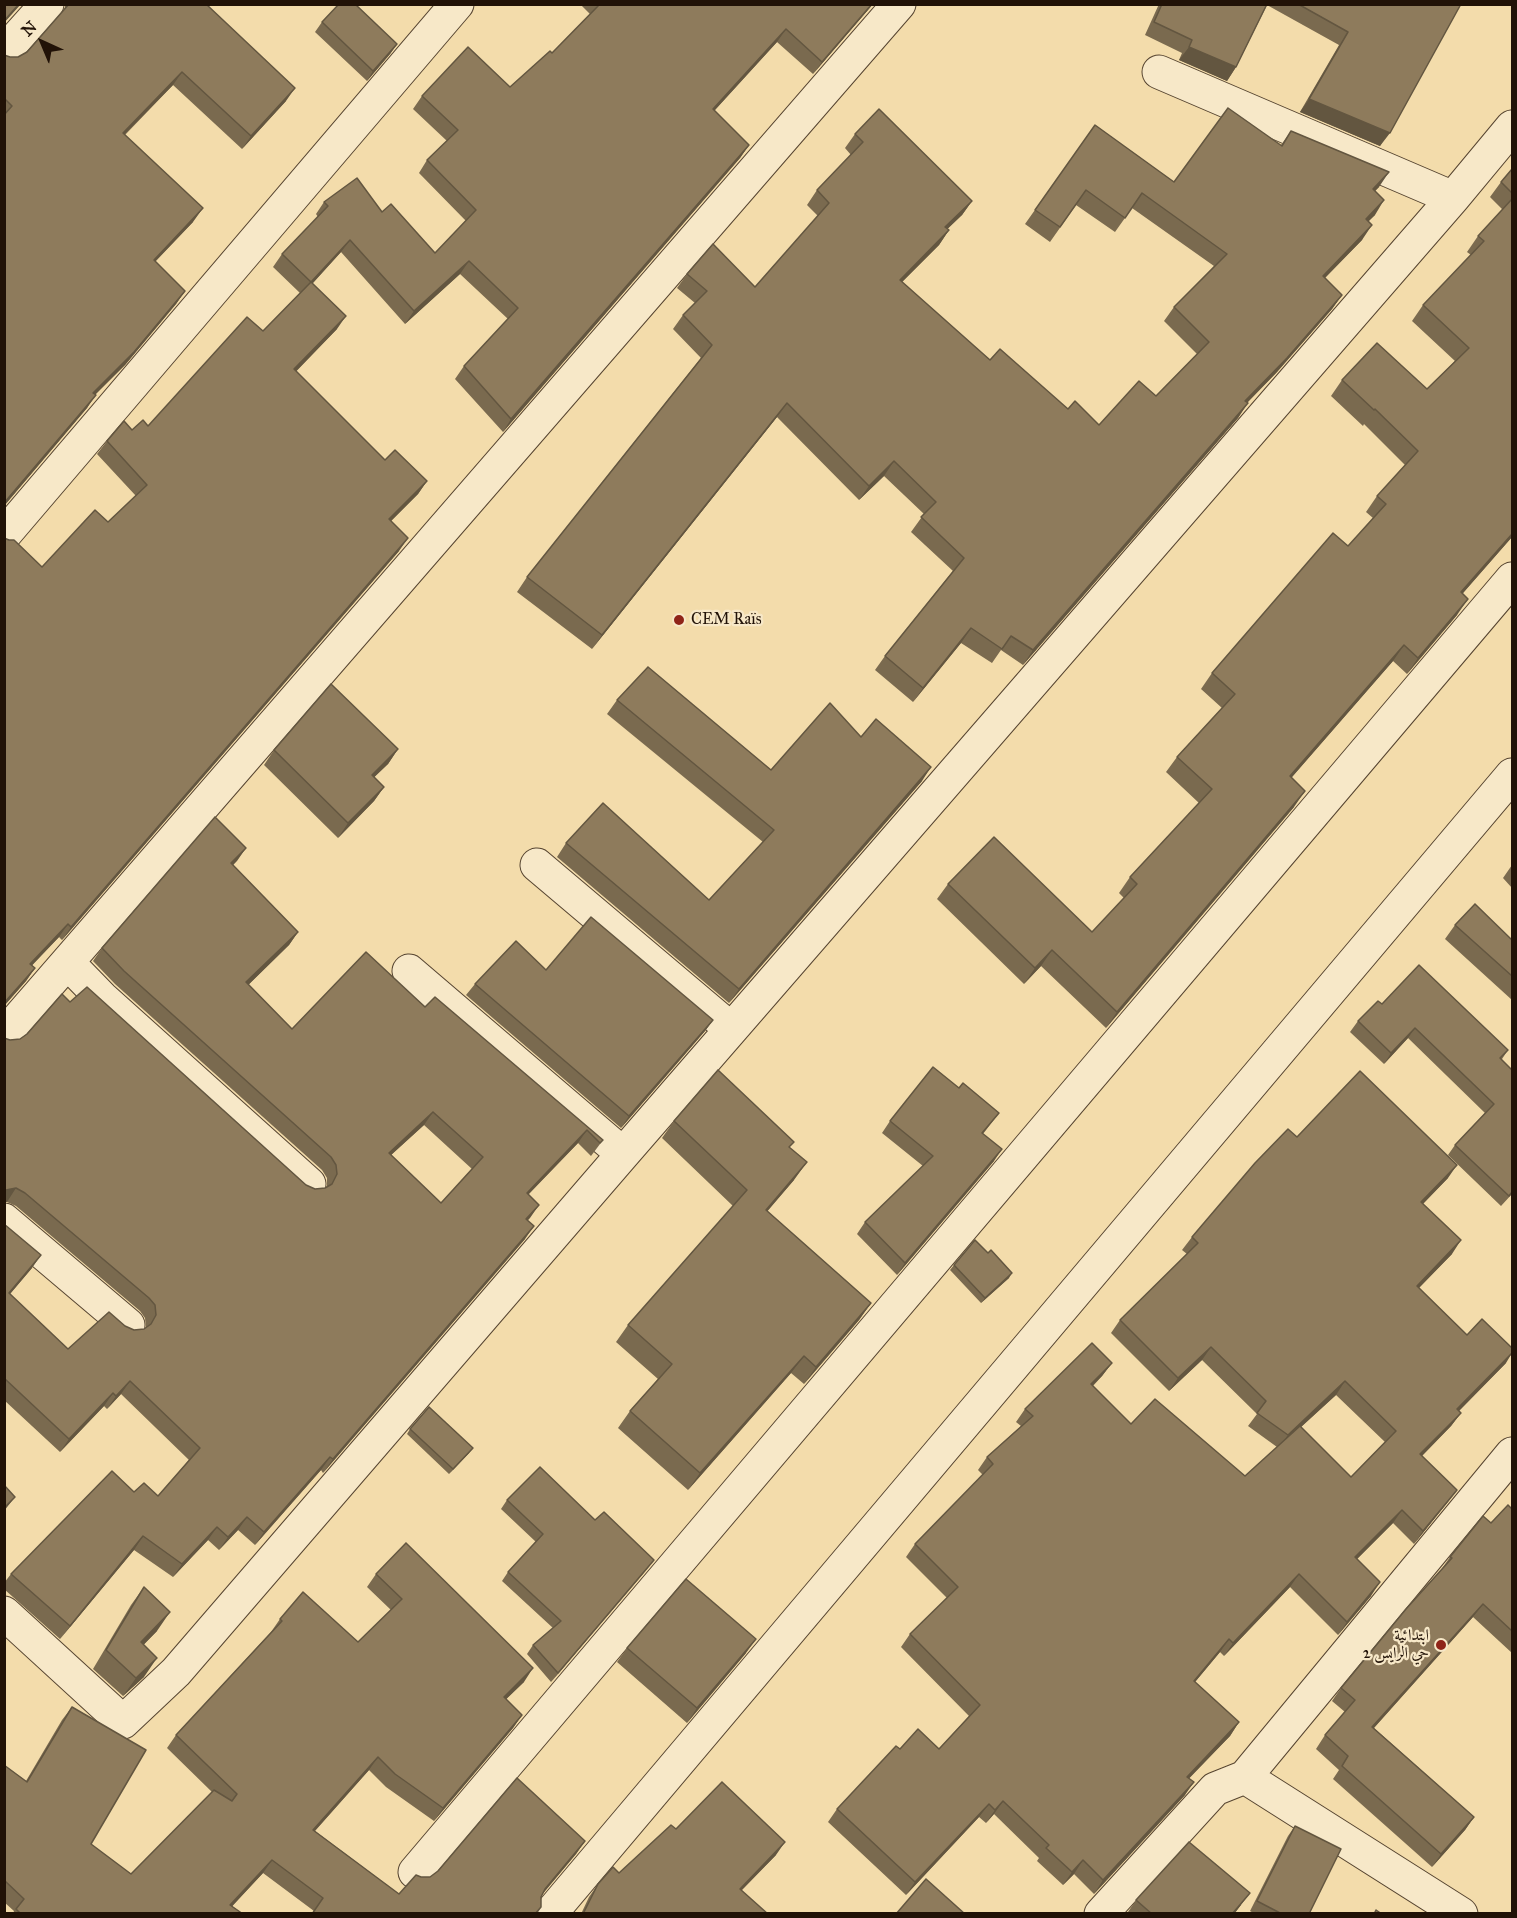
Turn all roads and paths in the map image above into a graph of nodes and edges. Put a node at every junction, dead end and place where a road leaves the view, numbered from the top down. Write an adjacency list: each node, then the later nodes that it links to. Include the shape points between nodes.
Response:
1 (47, 4): 4 (street)
2 (457, 4): 8 (street)
3 (898, 4): 12 (street)
4 (4, 52)
5 (1159, 72): 7 (street)
6 (1512, 128): 7 (street)
7 (1453, 198): 14 (street)
8 (4, 535)
9 (1512, 579): 23 (street)
10 (1512, 776): 25 (street)
11 (537, 866): 14 (street)
12 (68, 963): 15 (street); 17 (street)
13 (409, 971): 16 (street)
14 (731, 1029): 16 (street)
15 (4, 1035)
16 (623, 1154): 21 (street, via 176,1672 123,1722)
17 (309, 1184)
18 (4, 1220): 19 (street)
19 (128, 1325)
20 (1512, 1454): 22 (street)
21 (4, 1613)
22 (1245, 1777): 24 (street); 26 (street, via 1215,1789)
23 (415, 1872)
24 (1455, 1912)
25 (550, 1914)
26 (1101, 1914)

